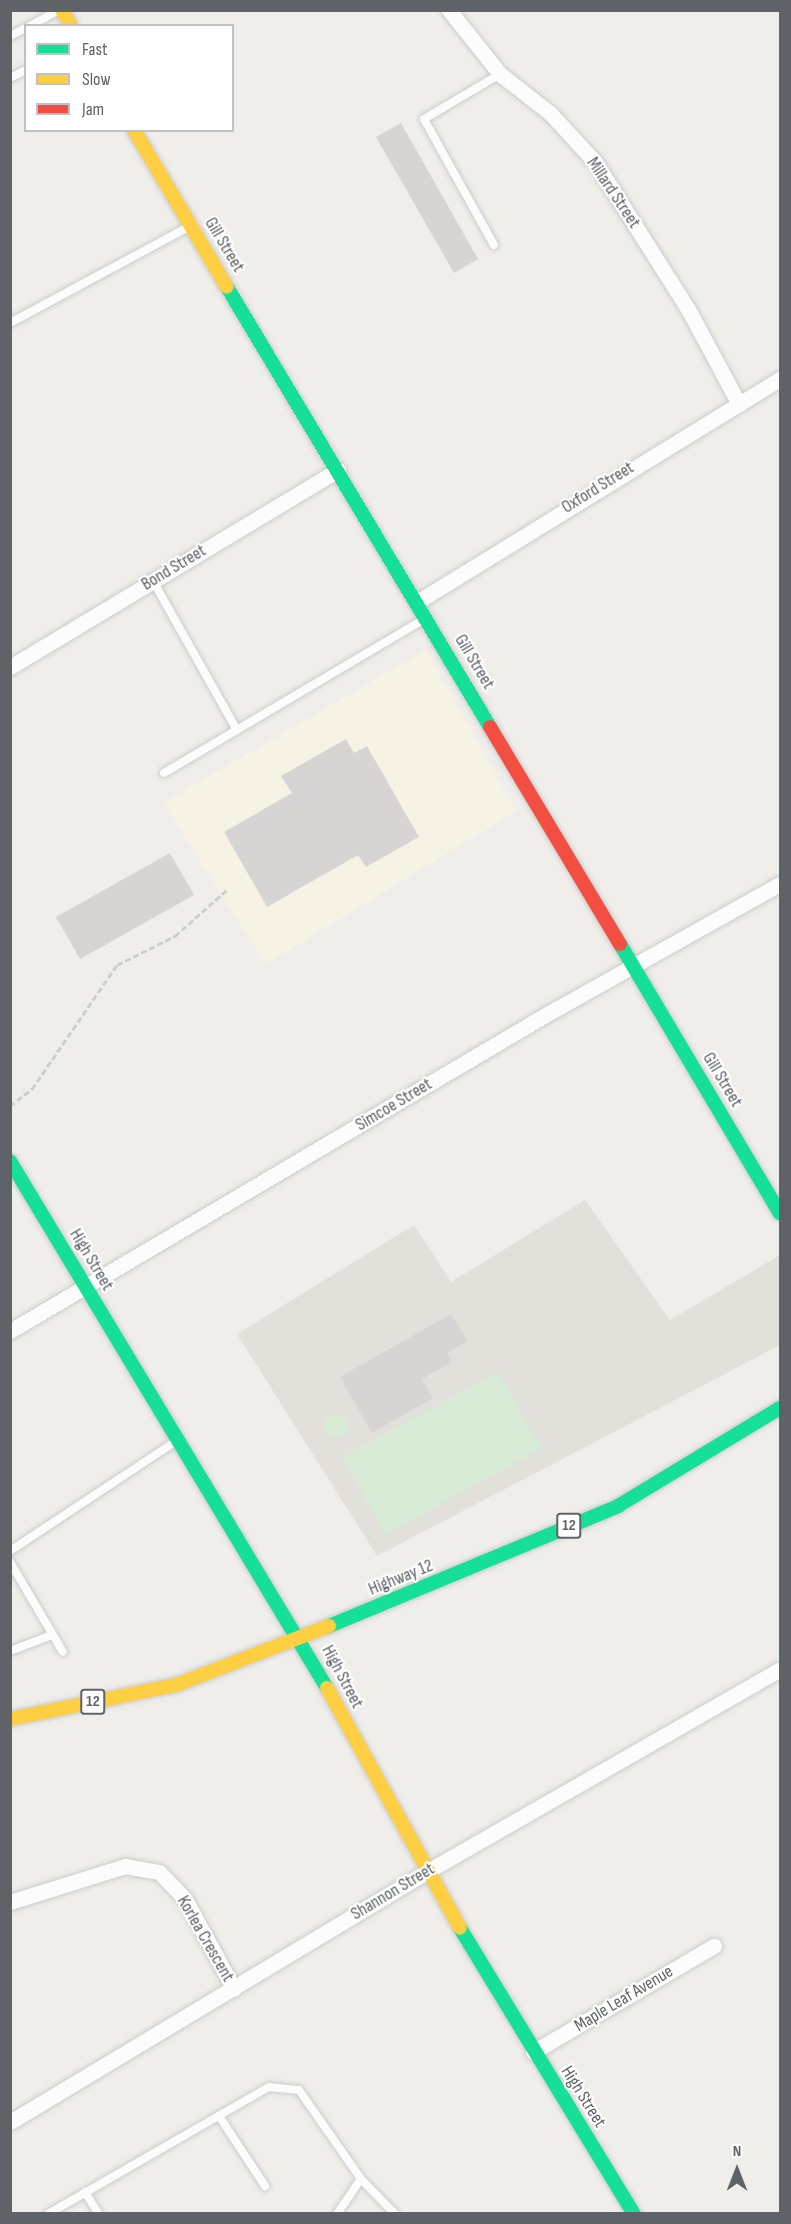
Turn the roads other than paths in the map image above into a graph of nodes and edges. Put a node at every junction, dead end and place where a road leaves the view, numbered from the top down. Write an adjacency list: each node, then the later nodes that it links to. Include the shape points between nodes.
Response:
1 (61, 10): 3 (lane); 4 (main road)
2 (449, 10): 8 (street, Millard Street)
3 (34, 24)
4 (70, 24)
5 (24, 29): 6 (lane)
6 (10, 36)
7 (24, 71): 9 (lane)
8 (500, 74): 12 (lane, via 424,119); 15 (street, Millard Street, via 550,113 595,162 688,309)
9 (10, 78)
10 (135, 132): 11 (main road, Gill Street)
11 (191, 225): 13 (lane); 16 (main road, Gill Street)
12 (494, 245)
13 (10, 322)
14 (780, 379): 15 (street, Oxford Street)
15 (740, 404): 18 (street, Oxford Street)
16 (338, 470): 17 (street, Bond Street); 18 (main road, Gill Street)
17 (153, 581): 20 (street, Bond Street); 21 (lane)
18 (417, 602): 19 (main road, Gill Street)
19 (427, 618): 21 (lane); 24 (main road, Gill Street)
20 (10, 667)
21 (237, 730): 22 (lane)
22 (164, 773)
23 (780, 884): 24 (street, Simcoe Street)
24 (634, 968): 26 (main road, Gill Street); 28 (street, Simcoe Street)
25 (10, 1161): 28 (main road, High Street)
26 (776, 1196): 27 (main road, Gill Street)
27 (780, 1213)
28 (86, 1287): 29 (street, Simcoe Street); 31 (main road, High Street)
29 (10, 1331)
30 (780, 1408): 35 (main road, Highway 12 / 12, via 618,1506)
31 (179, 1439): 32 (lane); 35 (main road, High Street)
32 (10, 1551)
33 (10, 1562): 34 (lane)
34 (52, 1635): 36 (lane); 37 (lane)
35 (300, 1638): 39 (main road, Highway 12 / 12, via 176,1685); 40 (main road, High Street)
36 (10, 1651)
37 (63, 1652)
38 (780, 1670): 40 (street, Shannon Street)
39 (10, 1719)
40 (426, 1872): 43 (street, Shannon Street); 44 (main road, High Street)
41 (10, 1902): 43 (street, Korlea Crescent, via 125,1866 159,1872 185,1899)
42 (714, 1946): 44 (street, Maple Leaf Avenue)
43 (234, 1989): 46 (street, Shannon Street)
44 (534, 2052): 54 (main road, High Street)
45 (219, 2116): 47 (lane, via 269,2087 299,2090); 48 (lane); 49 (lane)
46 (10, 2122)
47 (361, 2179): 52 (lane); 53 (lane)
48 (265, 2186)
49 (85, 2192): 50 (lane); 51 (lane)
50 (48, 2214)
51 (99, 2214)
52 (337, 2214)
53 (395, 2214)
54 (634, 2214)

